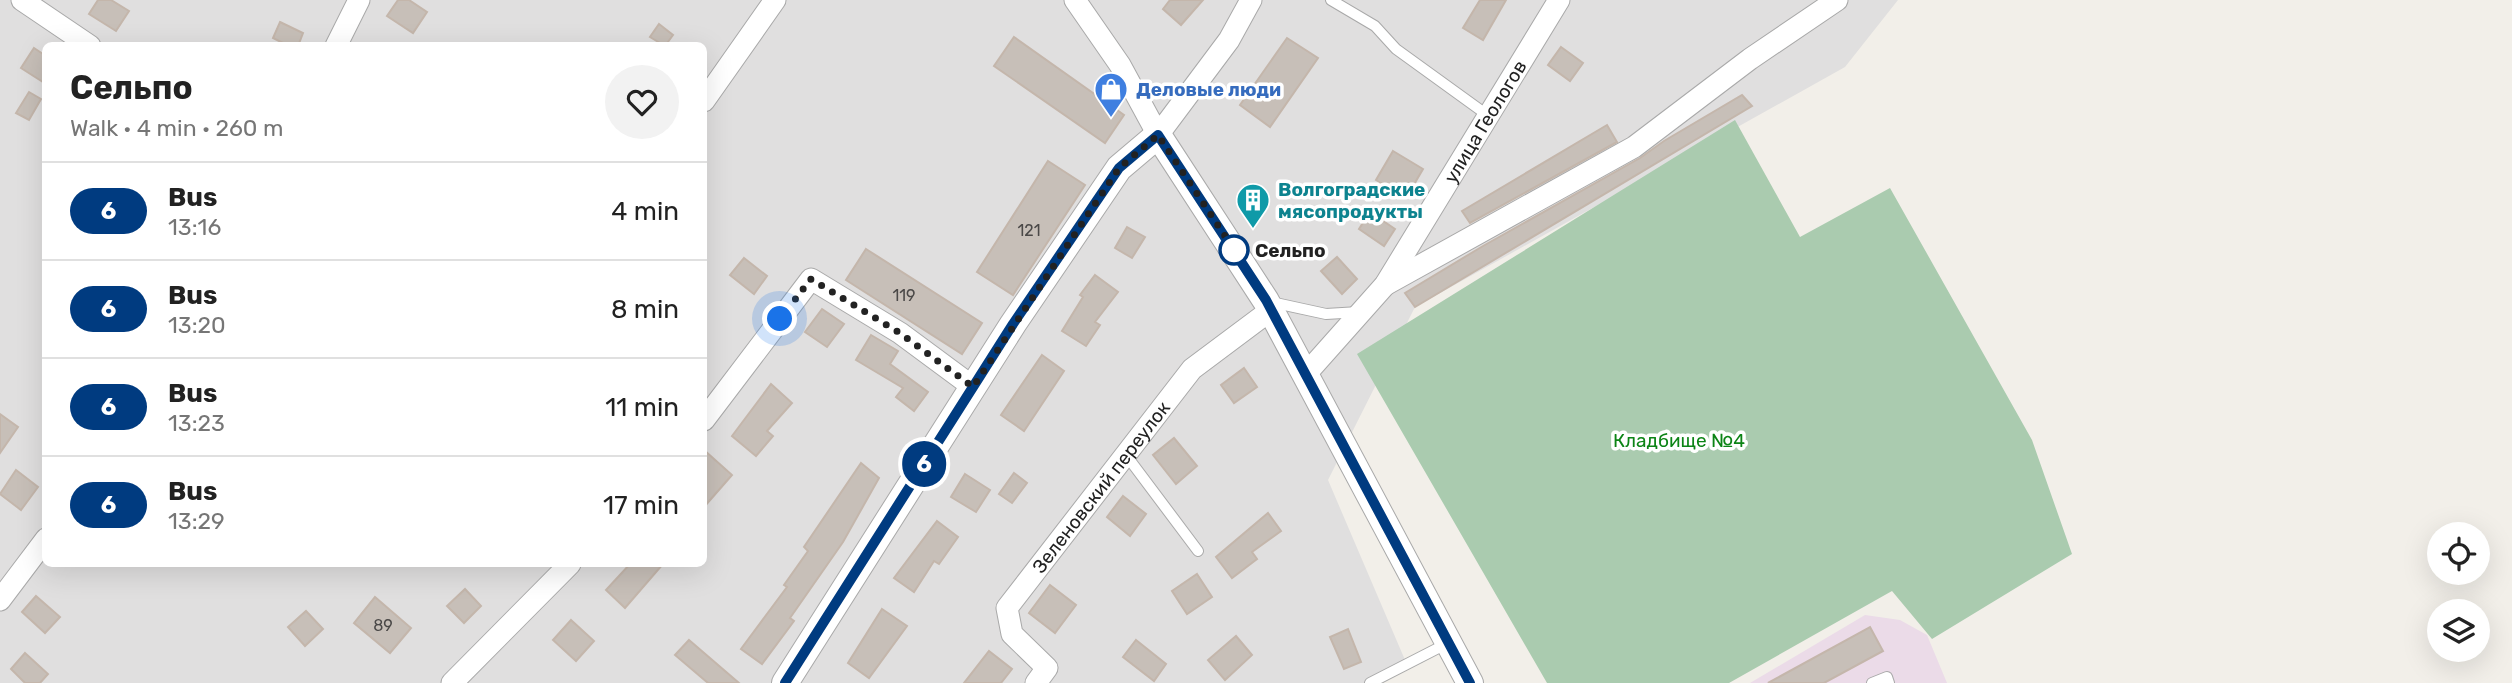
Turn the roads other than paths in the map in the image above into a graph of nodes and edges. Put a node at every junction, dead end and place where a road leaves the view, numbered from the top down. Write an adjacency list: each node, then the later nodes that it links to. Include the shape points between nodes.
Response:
1 (22, 0): 9 (street)
2 (359, 0): 10 (street)
3 (775, 0): 11 (street)
4 (1075, 0): 13 (street, via 1120,65)
5 (1251, 0): 13 (street, via 1229,40)
6 (1331, 0): 12 (lane, via 1375,26 1396,49)
7 (1559, 0): 12 (street, улица Геологов)
8 (1837, 0): 14 (street, via 1634,147)
9 (84, 42)
10 (338, 42)
11 (707, 97)
12 (1490, 117): 14 (street, улица Геологов)
13 (1158, 135): 15 (street); 18 (street, via 1119,168)
14 (1385, 285): 16 (street, улица Геологов)
15 (1269, 305): 16 (lane, via 1326,314); 17 (street); 20 (street, Зеленовский переулок, via 1192,369)
16 (1365, 311): 17 (street, улица Геологов)
17 (1305, 375): 25 (street)
18 (973, 387): 19 (street, via 900,333 811,279); 27 (street)
19 (707, 416)
20 (1125, 455): 22 (lane); 28 (street, Зеленовский переулок, via 1007,608 1012,634 1047,668)
21 (42, 544): 24 (street)
22 (1198, 551)
23 (567, 567): 26 (street)
24 (0, 600)
25 (1448, 643): 29 (lane); 30 (street)
26 (452, 683)
27 (785, 683)
28 (1036, 683)
29 (1370, 683)
30 (1470, 683)
31 (1872, 683): 32 (lane, via 1887,677)
32 (1889, 683)

